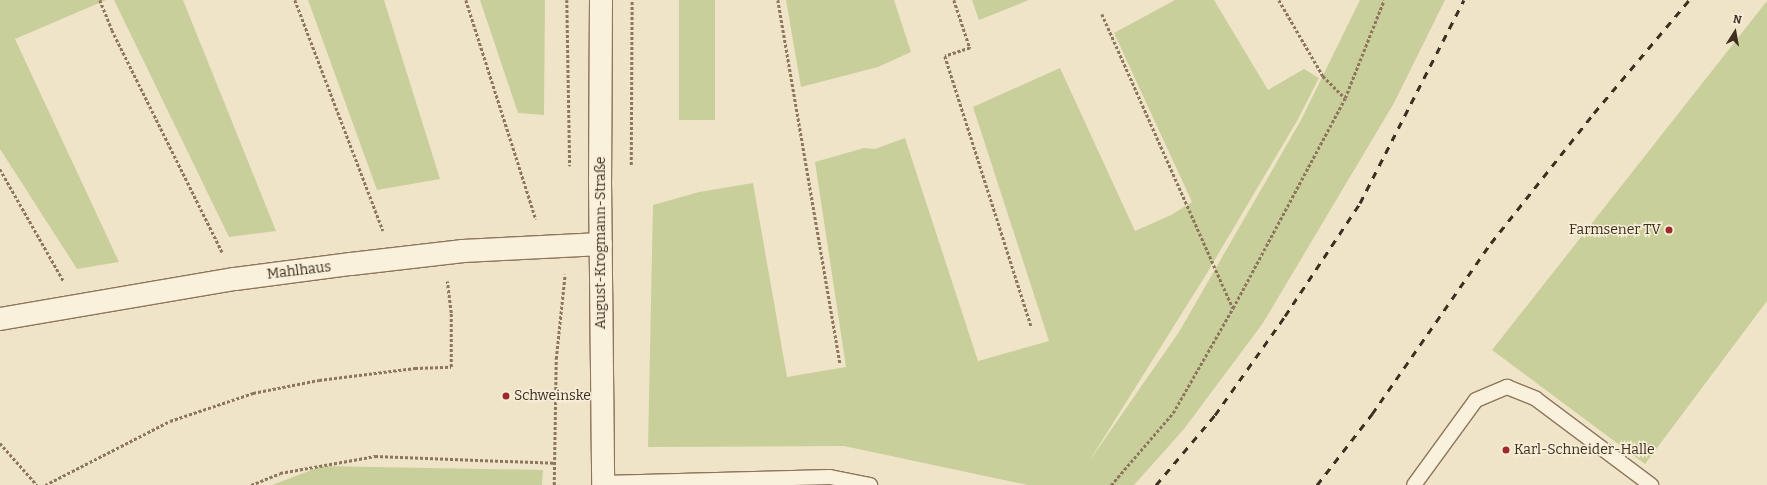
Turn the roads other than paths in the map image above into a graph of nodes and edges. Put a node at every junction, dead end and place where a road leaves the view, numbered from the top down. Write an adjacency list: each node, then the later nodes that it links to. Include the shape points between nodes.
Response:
1 (601, 0): 2 (street, August-Krogmann-Straße)
2 (601, 244): 3 (street, Mahlhaus, via 440,254 235,279); 4 (street, August-Krogmann-Straße)
3 (0, 319)
4 (603, 484): 5 (lane, via 830,477)
5 (870, 485)
6 (1414, 485): 7 (lane, via 1476,400 1507,387 1536,399)
7 (1651, 485)

